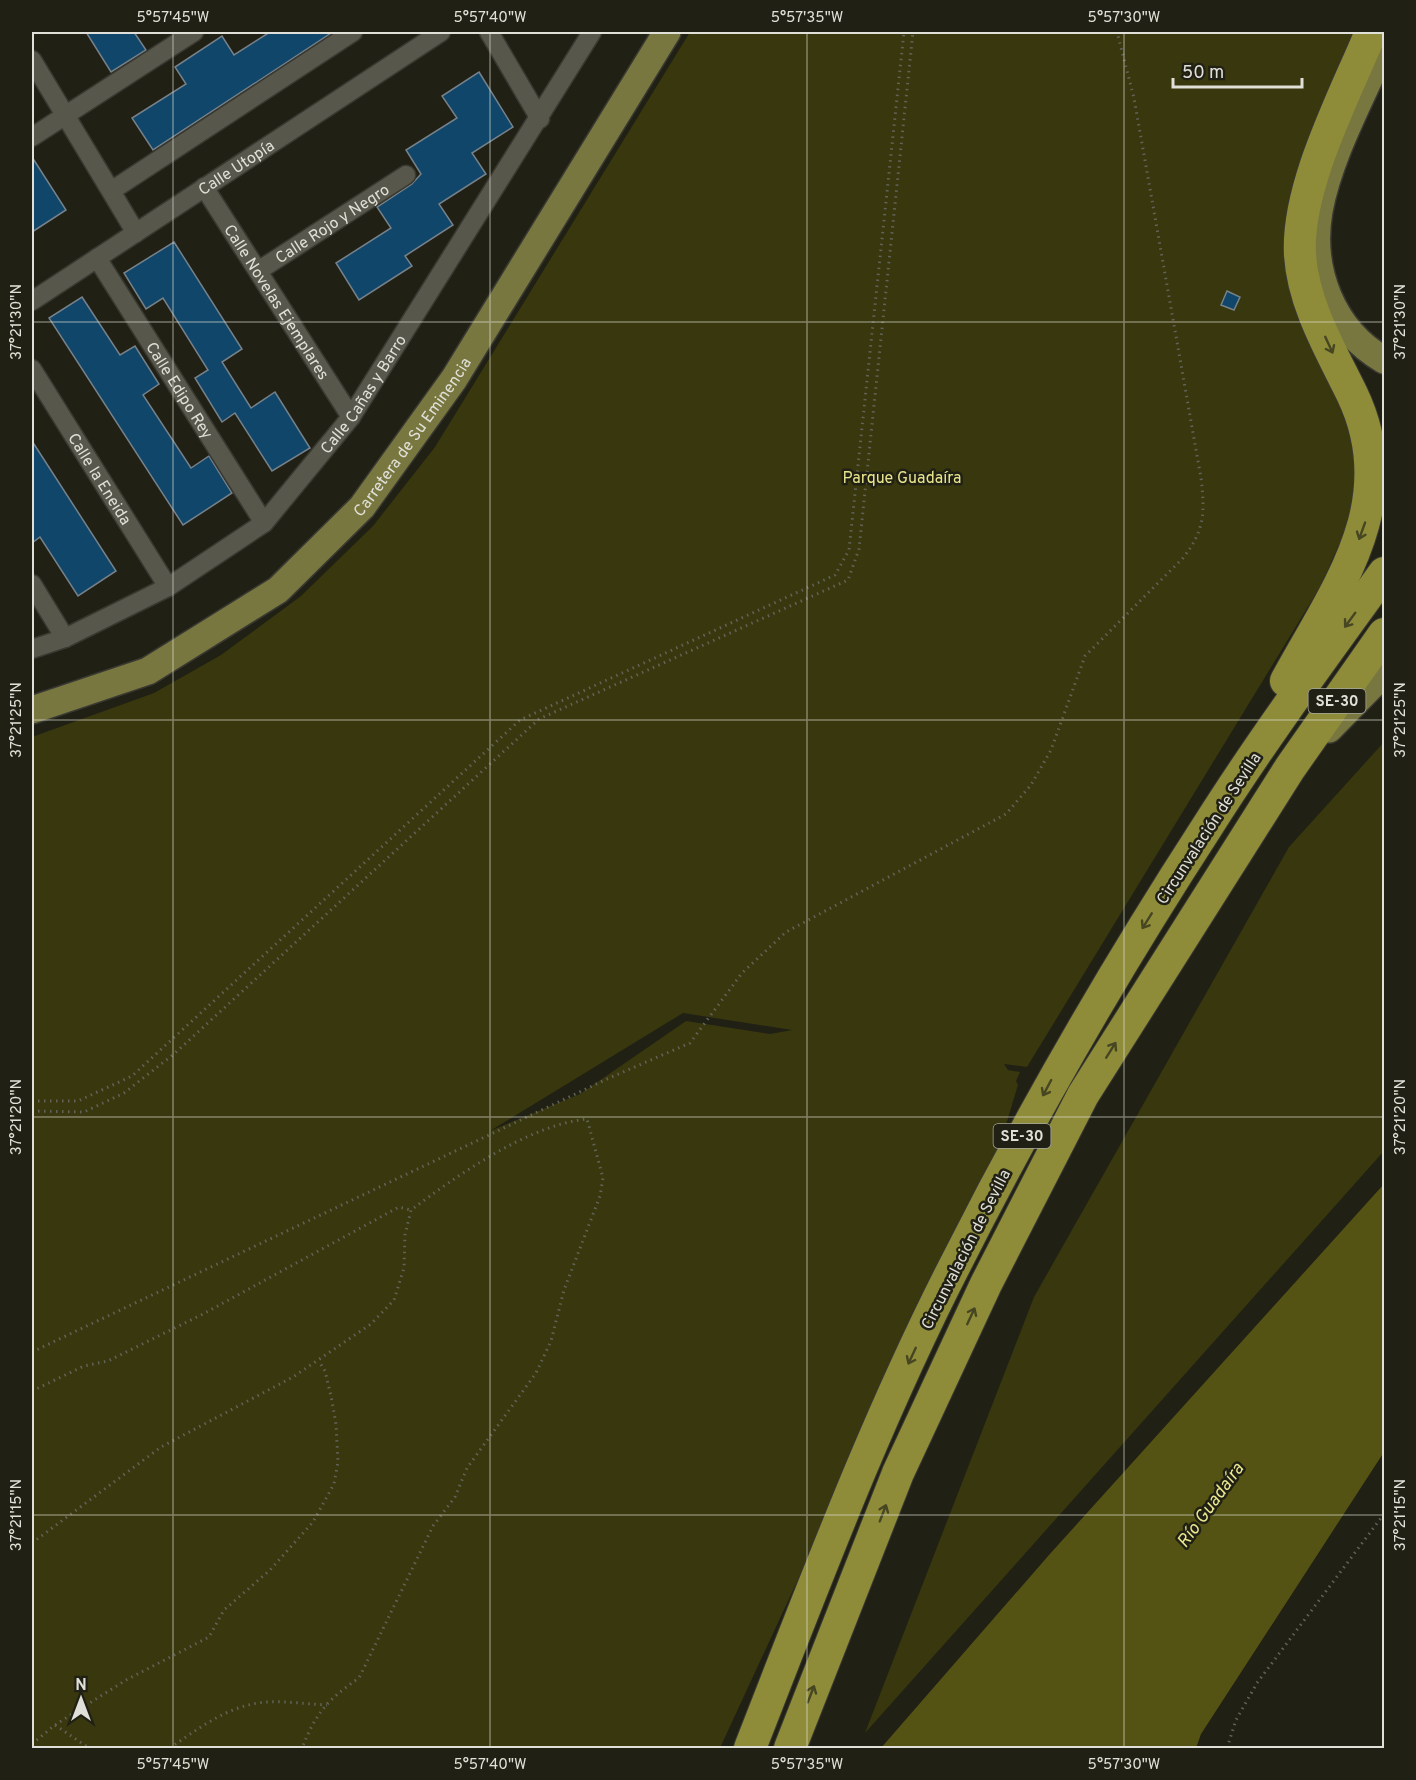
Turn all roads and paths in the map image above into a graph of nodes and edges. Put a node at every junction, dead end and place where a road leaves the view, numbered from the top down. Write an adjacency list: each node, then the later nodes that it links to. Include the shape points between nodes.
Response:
1 (194, 32): 13 (street)
2 (353, 32): 18 (street)
3 (489, 32): 14 (street)
4 (592, 32): 14 (street, Calle Cañas y Barro)
5 (667, 32): 34 (main road, Carretera de Su Eminencia, via 454,380 362,507 278,590 158,664)
6 (904, 32): 37 (path, via 849,550 835,575 520,720 132,1076 78,1101)
7 (913, 32): 38 (path, via 859,549 848,580 539,719 174,1054 124,1093 84,1112)
8 (1117, 32): 40 (path, via 1134,98 1205,512 1196,541 1183,558 1085,656 1051,750 1031,785 1006,814 786,932 742,973 690,1042)
9 (1371, 32): 36 (highway, one-way to 36, via 1310,181 1300,222 1306,290 1355,400 1367,440 1371,478 1368,514 1350,563)
10 (434, 34): 17 (street, Calle Utopía)
11 (1384, 46): 23 (main road, via 1333,165 1319,211 1317,246 1322,280 1334,312 1351,334)
12 (32, 60): 13 (street)
13 (67, 114): 15 (street); 18 (street)
14 (540, 119): 25 (street, Calle Cañas y Barro)
15 (32, 137)
16 (406, 175): 21 (street, Calle Rojo y Negro)
17 (204, 188): 19 (street, Calle Utopía); 21 (street, Calle Novelas Ejemplares)
18 (111, 191): 19 (street)
19 (136, 233): 20 (street, Calle Utopía)
20 (98, 258): 22 (street, Calle Utopía); 26 (street, Calle Edipo Rey)
21 (258, 271): 25 (street, Calle Novelas Ejemplares)
22 (32, 301)
23 (1384, 360)
24 (32, 369): 29 (street, Calle la Eneida)
25 (351, 417): 26 (street, Calle Cañas y Barro)
26 (264, 523): 29 (street, Calle Cañas y Barro)
27 (1384, 573): 36 (highway, Circunvalación de Sevilla / SE-30, one-way to 36)
28 (32, 584): 31 (street)
29 (168, 587): 31 (street, Calle Cañas y Barro)
30 (1384, 634): 35 (highway, SE-30)
31 (66, 638): 32 (street, Calle Cañas y Barro)
32 (32, 650)
33 (1384, 673): 35 (main road)
34 (32, 710)
35 (1290, 768): 52 (highway, SE-30, one-way to 35, via 898,1473 997,1263 1083,1095)
36 (1209, 823): 51 (highway, Circunvalación de Sevilla / SE-30, one-way to 51, via 1052,1080 953,1267 863,1460)
37 (32, 1101)
38 (32, 1111)
39 (411, 1210): 41 (path, via 404,1268 394,1300 371,1324); 42 (path, via 399,1207 108,1361 84,1366); 45 (path, via 472,1166 568,1121 587,1119 603,1178 600,1196 564,1290 551,1341 536,1372 467,1468 454,1497 433,1526 359,1678)
40 (32, 1352)
41 (319, 1360): 44 (path, via 249,1402 161,1447); 46 (path, via 331,1396 338,1462 334,1484 313,1522 270,1570 224,1610 209,1637 126,1680)
42 (32, 1391)
43 (1384, 1514): 53 (path, via 1257,1683 1236,1720)
44 (32, 1543)
45 (327, 1705): 49 (path, via 267,1702 241,1706); 50 (path, via 314,1718)
46 (55, 1725): 47 (path); 48 (path)
47 (32, 1744)
48 (89, 1749)
49 (170, 1749)
50 (302, 1749)
51 (750, 1749)
52 (790, 1749)
53 (1227, 1749)

